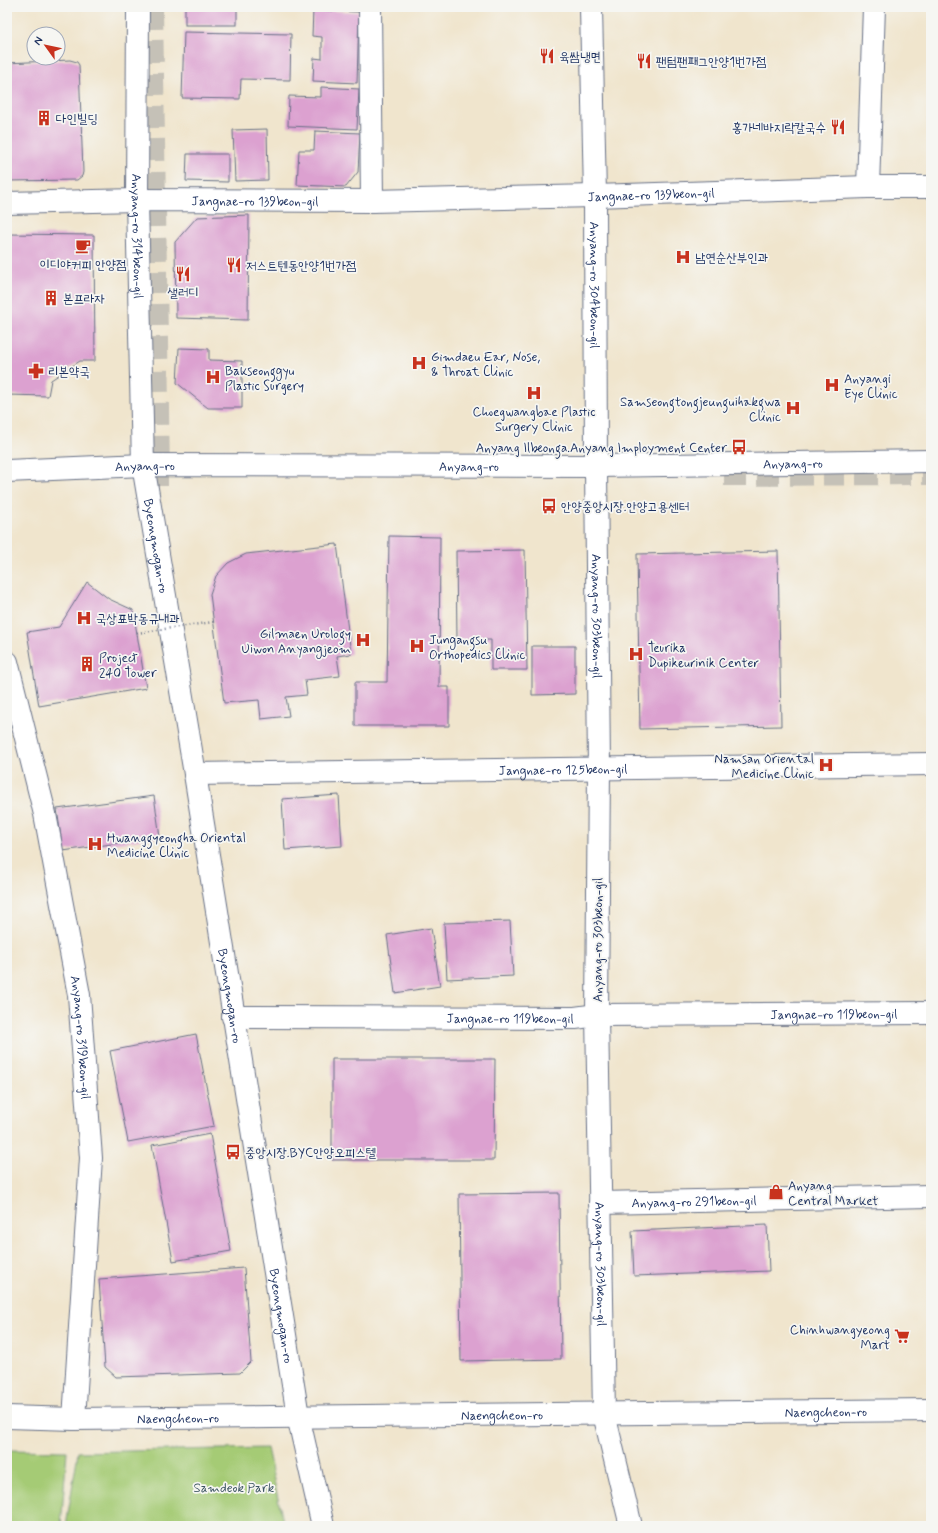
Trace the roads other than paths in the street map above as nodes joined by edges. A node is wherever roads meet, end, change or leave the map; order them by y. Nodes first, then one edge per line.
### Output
1 (138, 7) edge
2 (370, 7) edge
3 (591, 7) edge
4 (874, 7) edge
5 (868, 187) junction
6 (931, 187) edge
7 (595, 196) junction
8 (137, 200) junction
9 (372, 201) junction
10 (7, 203) edge
11 (931, 461) edge
12 (143, 466) junction
13 (596, 466) junction
14 (7, 471) edge
15 (7, 662) edge
16 (931, 764) edge
17 (599, 768) junction
18 (195, 774) junction
19 (931, 1013) edge
20 (597, 1015) junction
21 (233, 1017) junction
22 (931, 1196) edge
23 (600, 1203) junction
24 (931, 1410) edge
25 (604, 1414) junction
26 (298, 1416) junction
27 (10, 1417) edge
28 (74, 1419) junction
29 (322, 1526) edge
30 (631, 1526) edge

1 - 8 street, Anyang-ro 314beon-gil
2 - 9 street
3 - 7 street, Anyang-ro 304beon-gil
4 - 5 street
5 - 6 street, Jangnae-ro 139beon-gil
5 - 7 street, Jangnae-ro 139beon-gil
7 - 9 street, Jangnae-ro 139beon-gil
7 - 13 street, Anyang-ro 304beon-gil
8 - 9 street, Jangnae-ro 139beon-gil
8 - 10 street, Jangnae-ro 139beon-gil
8 - 12 street, Anyang-ro 314beon-gil
11 - 13 street, Anyang-ro
12 - 13 street, Anyang-ro
12 - 14 street, Anyang-ro
12 - 18 street, Byeongmogan-ro
13 - 17 street, Anyang-ro 303beon-gil
15 - 28 street, Anyang-ro 319beon-gil
16 - 17 street, Jangnae-ro 125beon-gil
17 - 18 street, Jangnae-ro 125beon-gil
17 - 20 street, Anyang-ro 303beon-gil
18 - 21 street, Byeongmogan-ro
19 - 20 street, Jangnae-ro 119beon-gil
20 - 21 street, Jangnae-ro 119beon-gil
20 - 23 street, Anyang-ro 303beon-gil
21 - 26 street, Byeongmogan-ro
22 - 23 street, Anyang-ro 291beon-gil
23 - 25 street, Anyang-ro 303beon-gil
24 - 25 street, Naengcheon-ro
25 - 26 street, Naengcheon-ro
25 - 30 street, Anyang-ro 303beon-gil
26 - 28 street, Naengcheon-ro
26 - 29 street, Byeongmogan-ro
27 - 28 street, Naengcheon-ro

